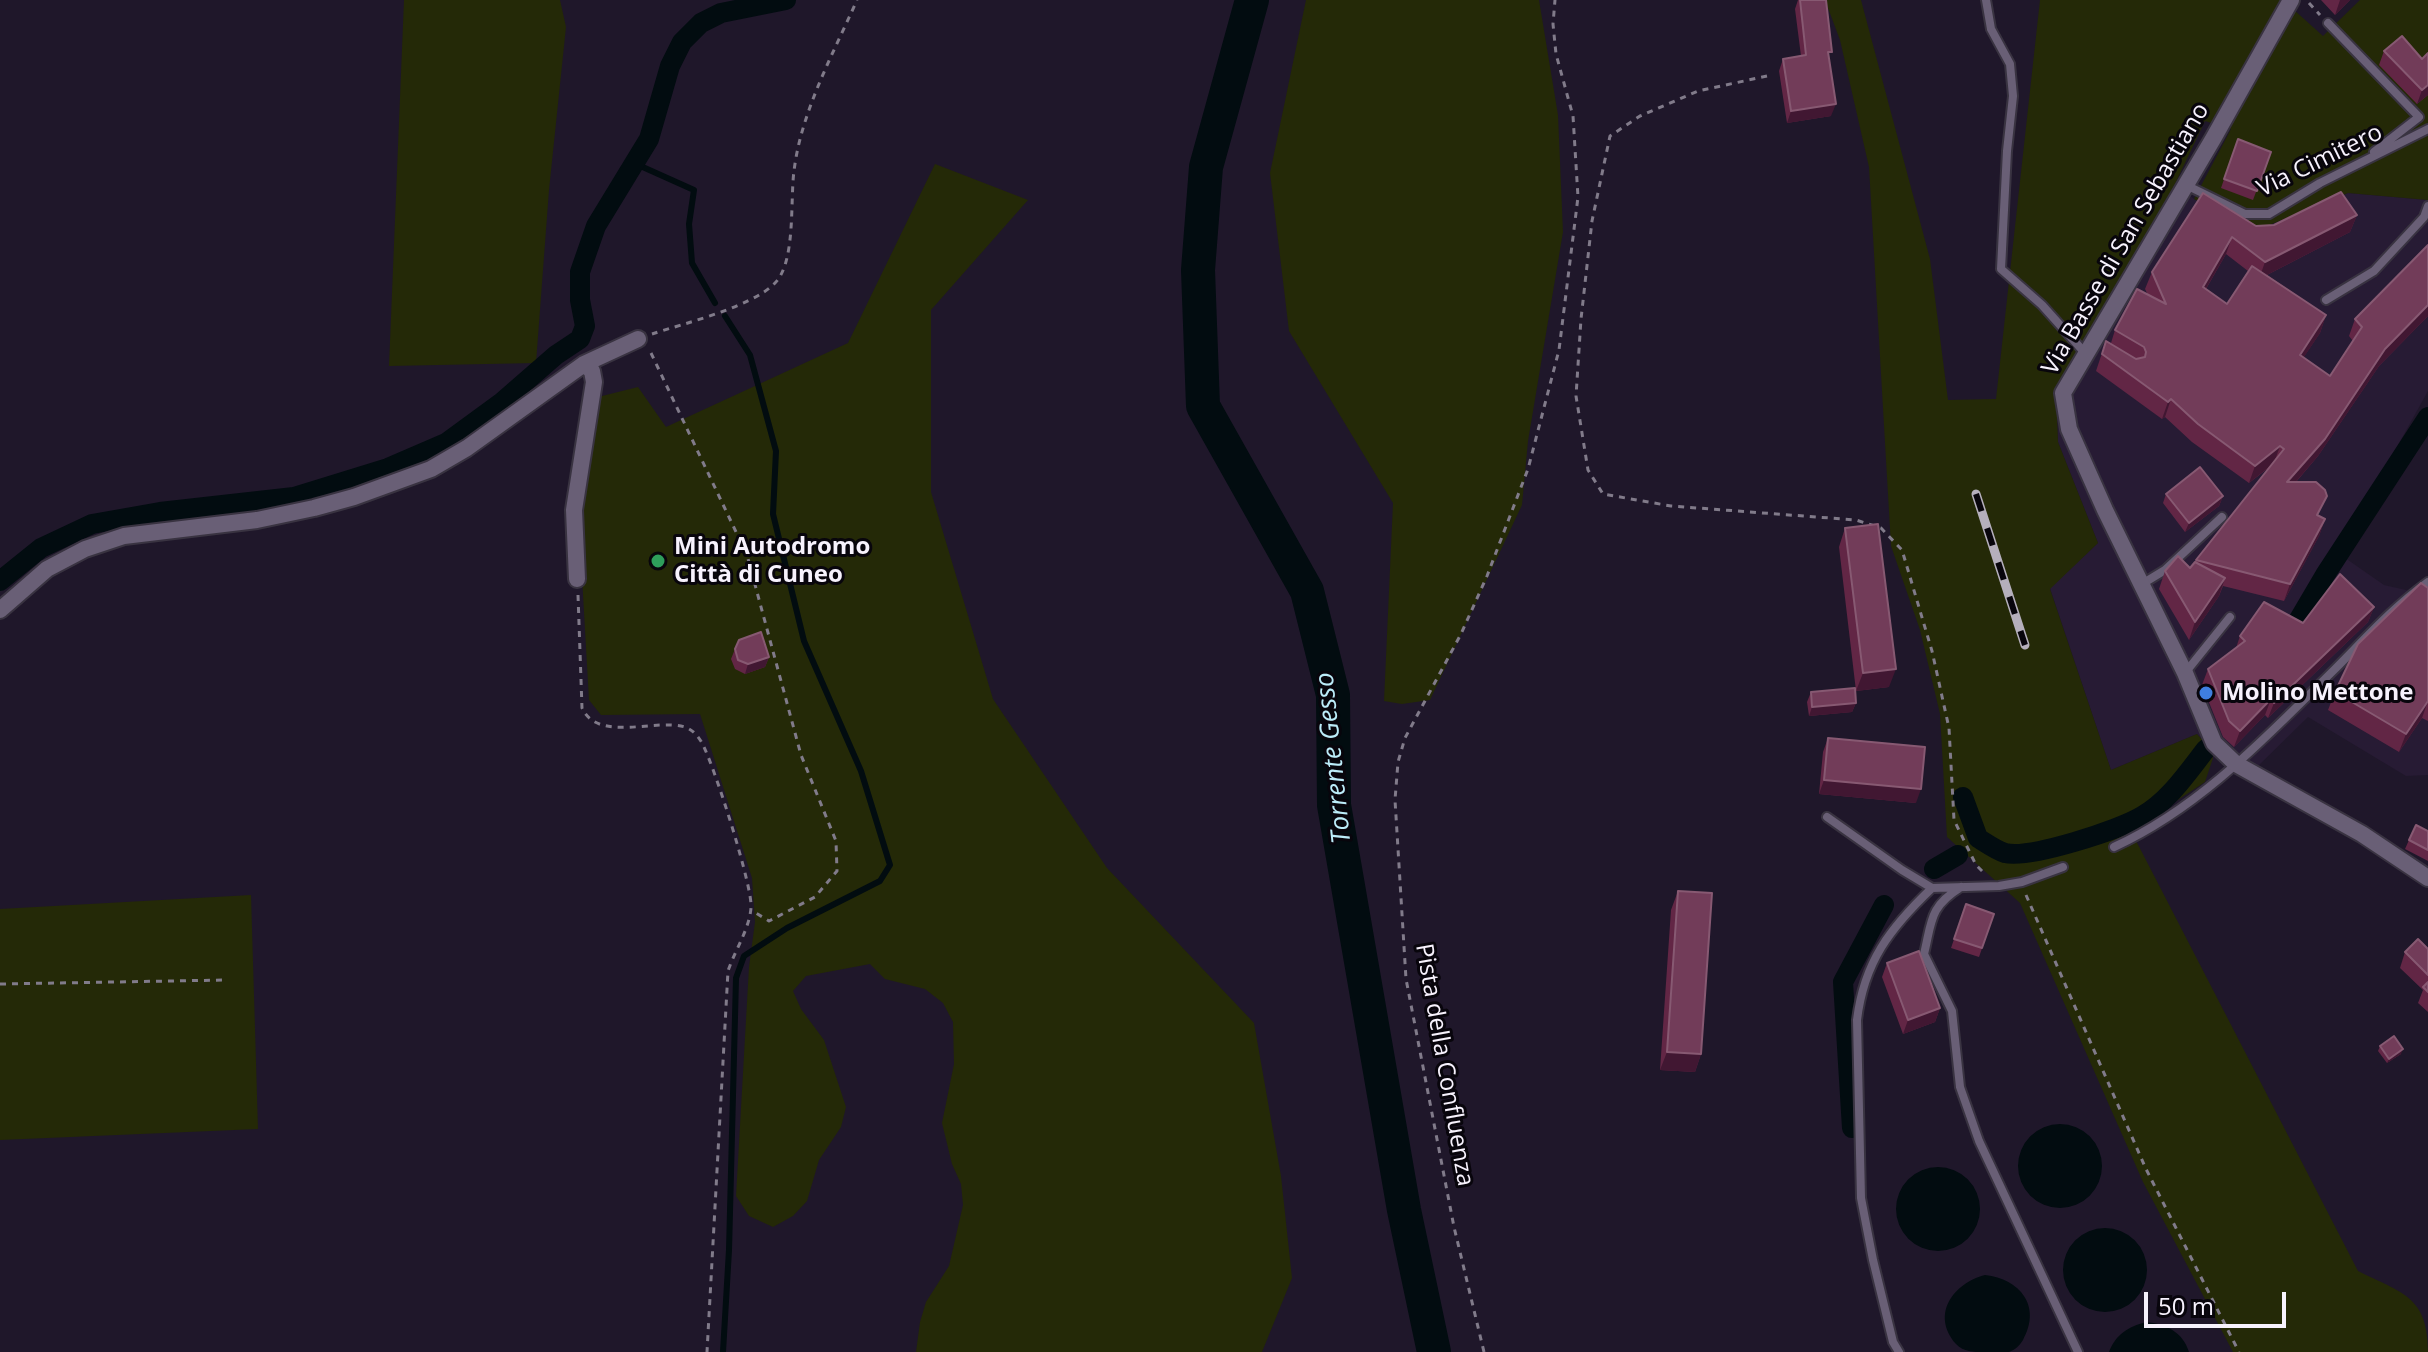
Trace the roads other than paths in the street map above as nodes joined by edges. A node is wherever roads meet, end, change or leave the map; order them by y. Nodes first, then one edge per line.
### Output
1 (1986, 0) edge
2 (2291, 0) edge
3 (2328, 23) road end
4 (2428, 129) edge
5 (2360, 163) junction
6 (2185, 185) junction
7 (2428, 206) edge
8 (2326, 300) dead end
9 (640, 338) road end
10 (2092, 349) junction
11 (584, 364) junction
12 (2222, 517) dead end
13 (577, 579) road end
14 (2428, 582) edge
15 (2142, 584) junction
16 (0, 610) edge
17 (2230, 617) dead end
18 (2185, 673) junction
19 (2236, 764) junction
20 (1827, 817) dead end
21 (2114, 847) dead end
22 (2063, 867) dead end
23 (2428, 878) edge
24 (1961, 887) junction
25 (1932, 888) junction
26 (1899, 1352) edge
27 (2078, 1352) edge

1 - 10 lane
2 - 6 street, Via Basse di San Sebastiano
3 - 5 lane
4 - 5 lane, Via Cimitero
5 - 6 lane, Via Cimitero
6 - 10 street, Via Basse di San Sebastiano
7 - 8 lane
9 - 11 street
10 - 15 street, Via Basse di San Sebastiano
11 - 13 street
11 - 16 street
12 - 15 lane
14 - 19 lane
15 - 18 street, Via Basse di San Sebastiano
17 - 18 lane
18 - 19 street, Via Basse di San Sebastiano
19 - 21 lane
19 - 23 street, Via Basse di San Sebastiano
20 - 25 lane
22 - 24 lane
24 - 25 lane
24 - 27 lane
25 - 26 lane

